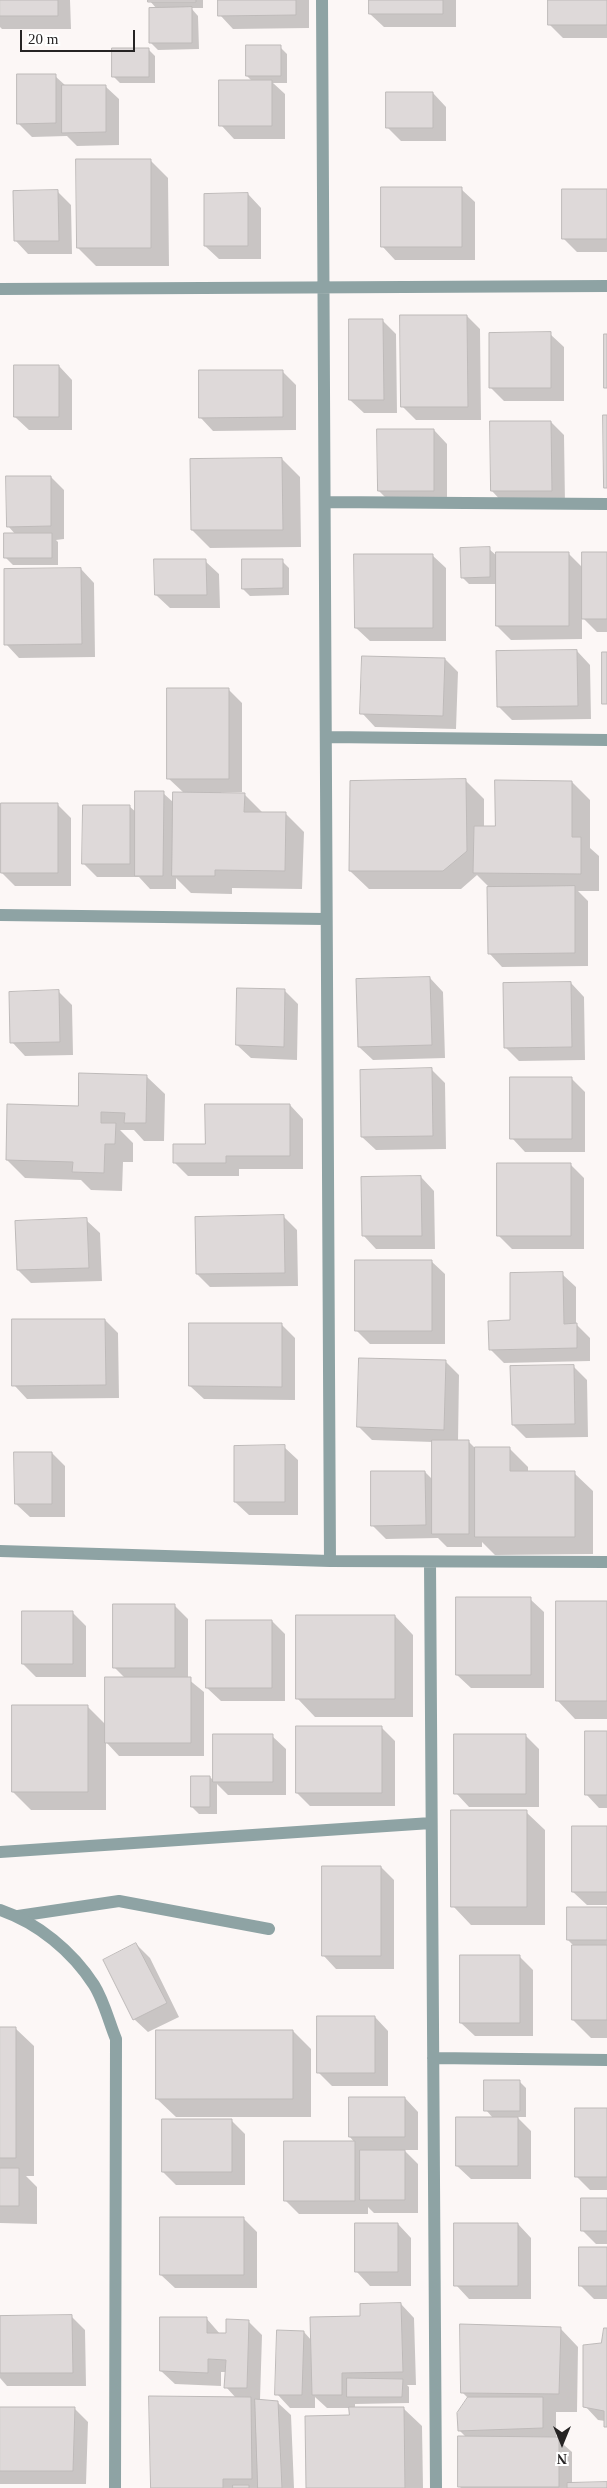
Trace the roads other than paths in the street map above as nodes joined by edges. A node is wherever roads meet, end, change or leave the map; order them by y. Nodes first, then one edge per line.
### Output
1 (322, 0) edge
2 (607, 286) edge
3 (323, 287) junction
4 (0, 288) edge
5 (325, 502) junction
6 (607, 504) edge
7 (326, 737) junction
8 (607, 740) edge
9 (0, 914) edge
10 (325, 919) junction
11 (0, 1551) edge
12 (330, 1561) junction
13 (430, 1562) junction
14 (607, 1562) edge
15 (431, 1823) junction
16 (0, 1852) edge
17 (0, 1910) edge
18 (18, 1916) junction
19 (269, 1929) dead end
20 (433, 2058) junction
21 (607, 2060) edge
22 (115, 2488) edge
23 (436, 2488) edge

1 - 3 street
2 - 3 street
3 - 4 street
3 - 5 street
5 - 6 street
5 - 7 street
7 - 8 street
7 - 10 street
9 - 10 street
10 - 12 street
11 - 12 street
12 - 13 street
13 - 14 street
13 - 15 street
15 - 16 street
15 - 20 street
17 - 18 street
18 - 19 street
18 - 22 street
20 - 21 street
20 - 23 street

